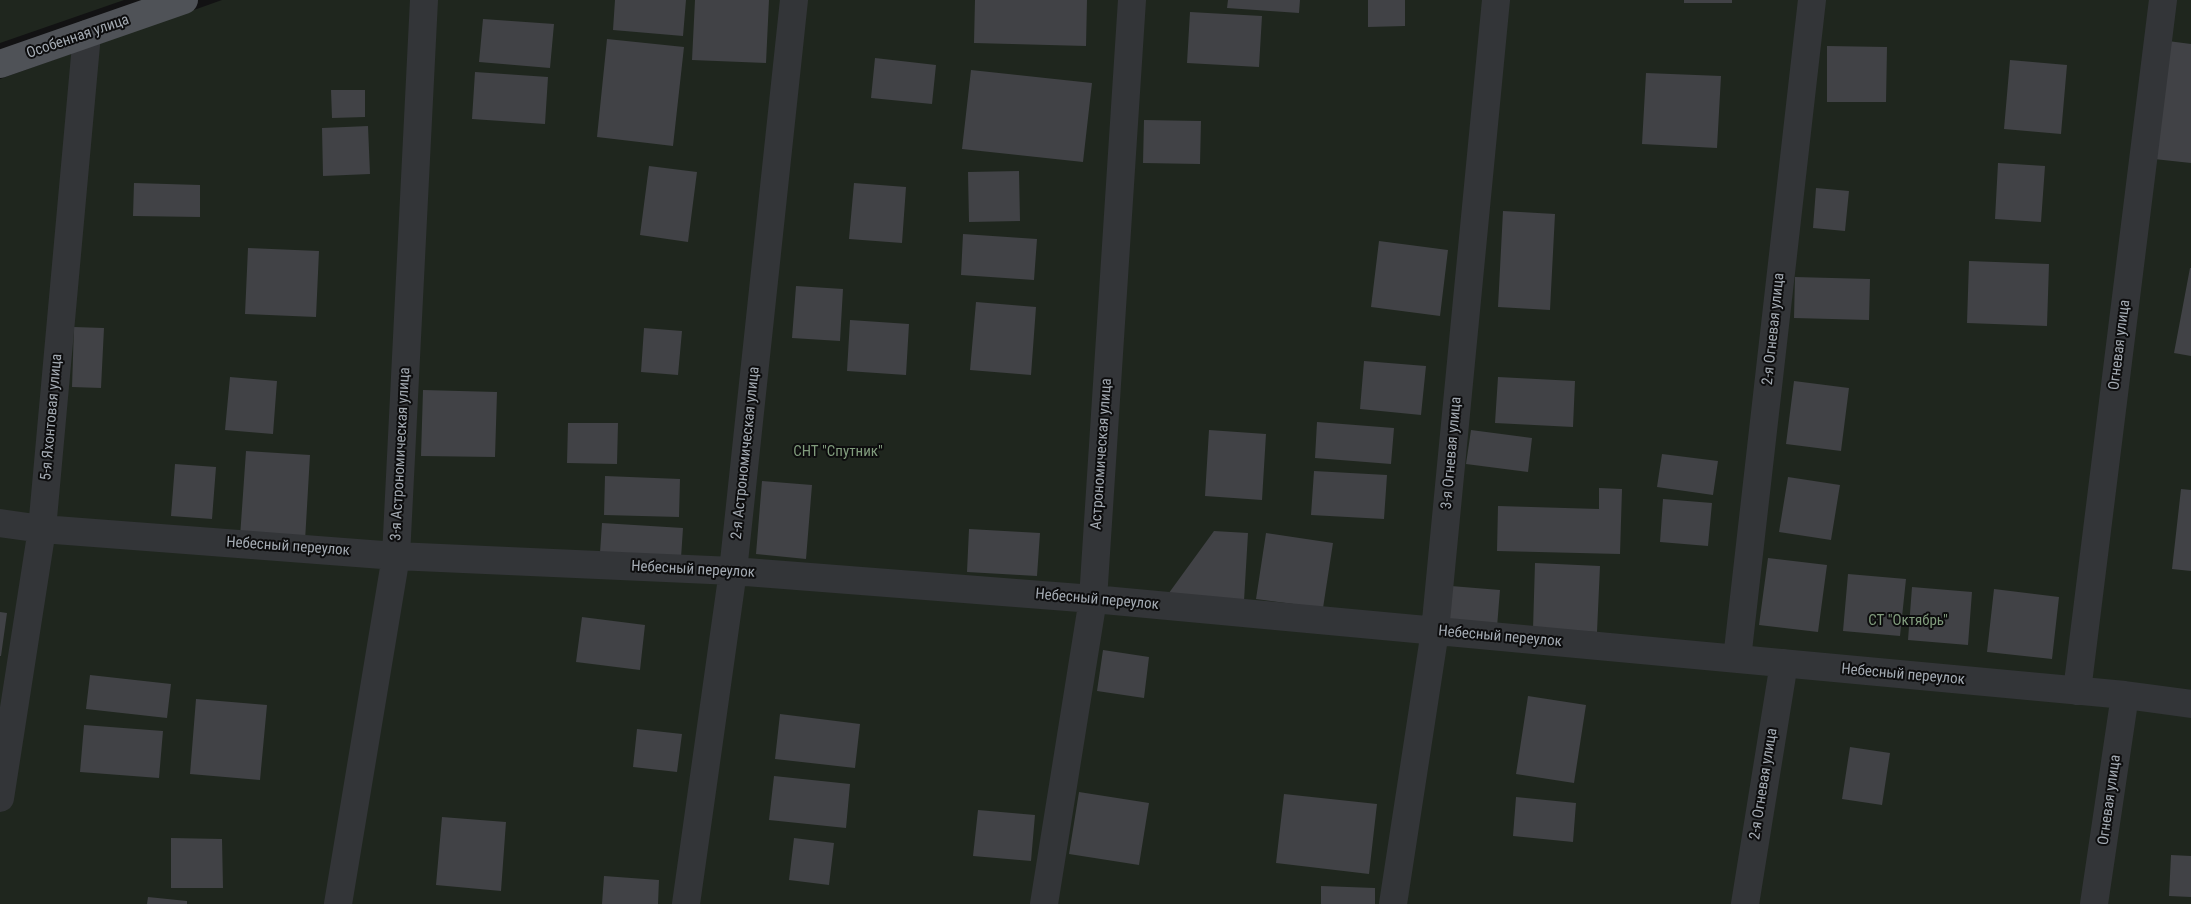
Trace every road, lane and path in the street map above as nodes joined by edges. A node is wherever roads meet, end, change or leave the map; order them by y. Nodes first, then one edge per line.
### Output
1 (184, 0) edge
2 (424, 0) edge
3 (794, 0) edge
4 (1132, 0) edge
5 (1496, 0) edge
6 (1812, 0) edge
7 (2163, 0) edge
8 (87, 34) junction
9 (0, 64) edge
10 (0, 523) edge
11 (42, 528) junction
12 (396, 556) junction
13 (733, 571) junction
14 (1093, 599) junction
15 (1435, 631) junction
16 (1737, 659) junction
17 (1784, 663) junction
18 (2077, 691) junction
19 (2125, 695) junction
20 (2191, 704) edge
21 (0, 798) edge
22 (338, 904) edge
23 (686, 904) edge
24 (1044, 904) edge
25 (1393, 904) edge
26 (1745, 904) edge
27 (2094, 904) edge

1 - 8 main road, Особенная улица
2 - 12 lane, 3-я Астрономическая улица
3 - 13 lane, 2-я Астрономическая улица
4 - 14 lane, Астрономическая улица
5 - 15 lane, 3-я Огневая улица
6 - 16 lane, 2-я Огневая улица
7 - 18 lane, Огневая улица
8 - 9 main road, Особенная улица
8 - 11 lane, 5-я Яхонтовая улица
10 - 11 lane, Небесный переулок
11 - 12 lane, Небесный переулок
11 - 21 lane, 5-я Яхонтовая улица
12 - 13 lane, Небесный переулок
12 - 22 lane, 3-я Астрономическая улица
13 - 14 lane, Небесный переулок
13 - 23 lane, 2-я Астрономическая улица
14 - 15 lane, Небесный переулок
14 - 24 lane, Астрономическая улица
15 - 16 lane, Небесный переулок
15 - 25 lane, 3-я Огневая улица
16 - 17 lane, Небесный переулок
17 - 18 lane, Небесный переулок
17 - 26 lane, 2-я Огневая улица
18 - 19 lane, Небесный переулок
19 - 20 lane, Небесный переулок
19 - 27 lane, Огневая улица

